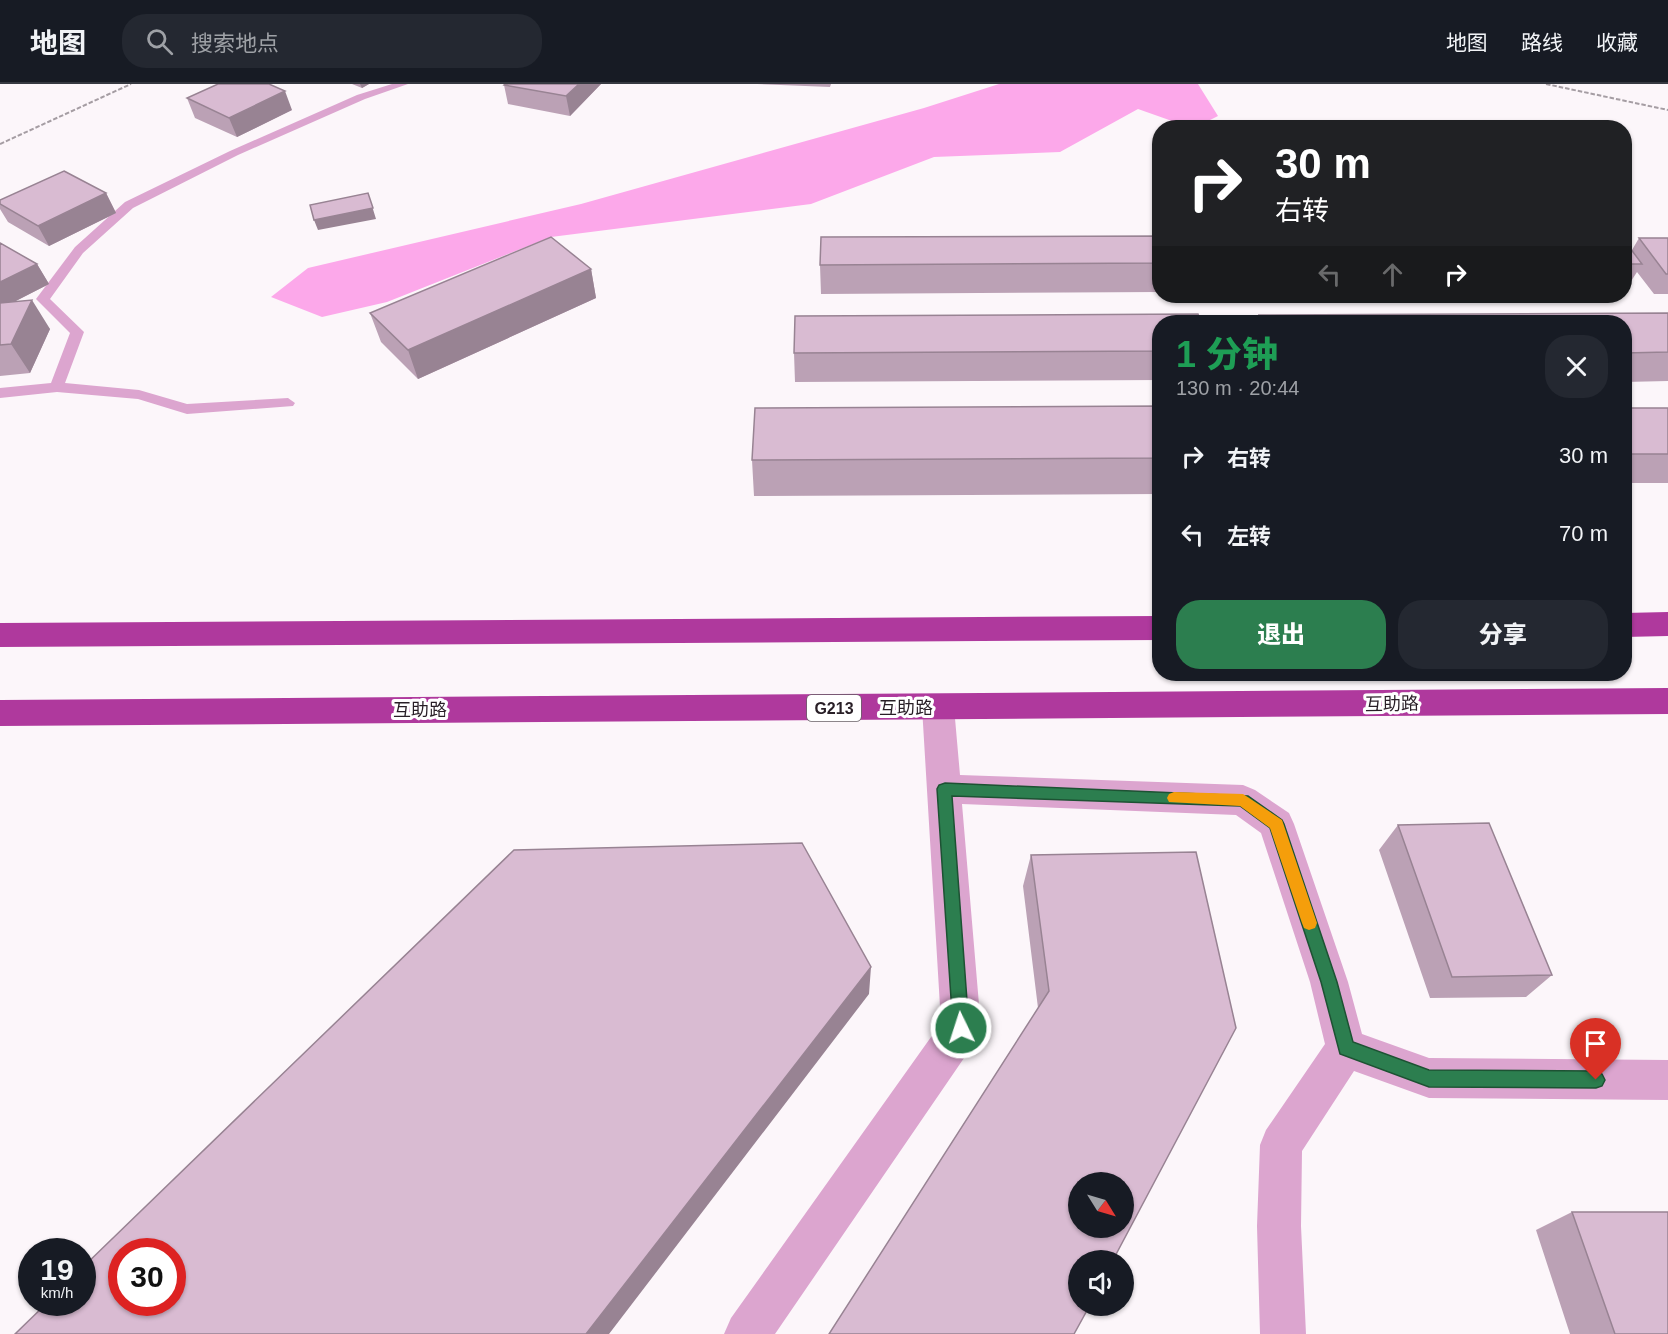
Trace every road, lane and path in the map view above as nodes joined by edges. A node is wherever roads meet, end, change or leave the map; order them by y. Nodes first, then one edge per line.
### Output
1 (131, 84) edge
2 (403, 84) edge
3 (1546, 84) edge
4 (1668, 110) edge
5 (0, 144) edge
6 (57, 387) junction
7 (0, 393) edge
8 (288, 403) dead end
9 (1668, 624) edge
10 (1632, 625) edge
11 (1152, 628) edge
12 (0, 634) edge
13 (1668, 701) edge
14 (938, 707) junction
15 (0, 713) edge
16 (945, 789) junction
17 (1346, 1048) junction
18 (1668, 1080) edge
19 (747, 1334) edge
20 (1283, 1334) edge

1 - 5 path
2 - 6 lane
3 - 4 path
6 - 7 lane
6 - 8 lane
9 - 10 highway
11 - 12 highway
13 - 14 highway, 互助路 / G213
14 - 15 highway, 互助路 / G213
14 - 16 street
16 - 17 street
16 - 19 street
17 - 18 street
17 - 20 street

